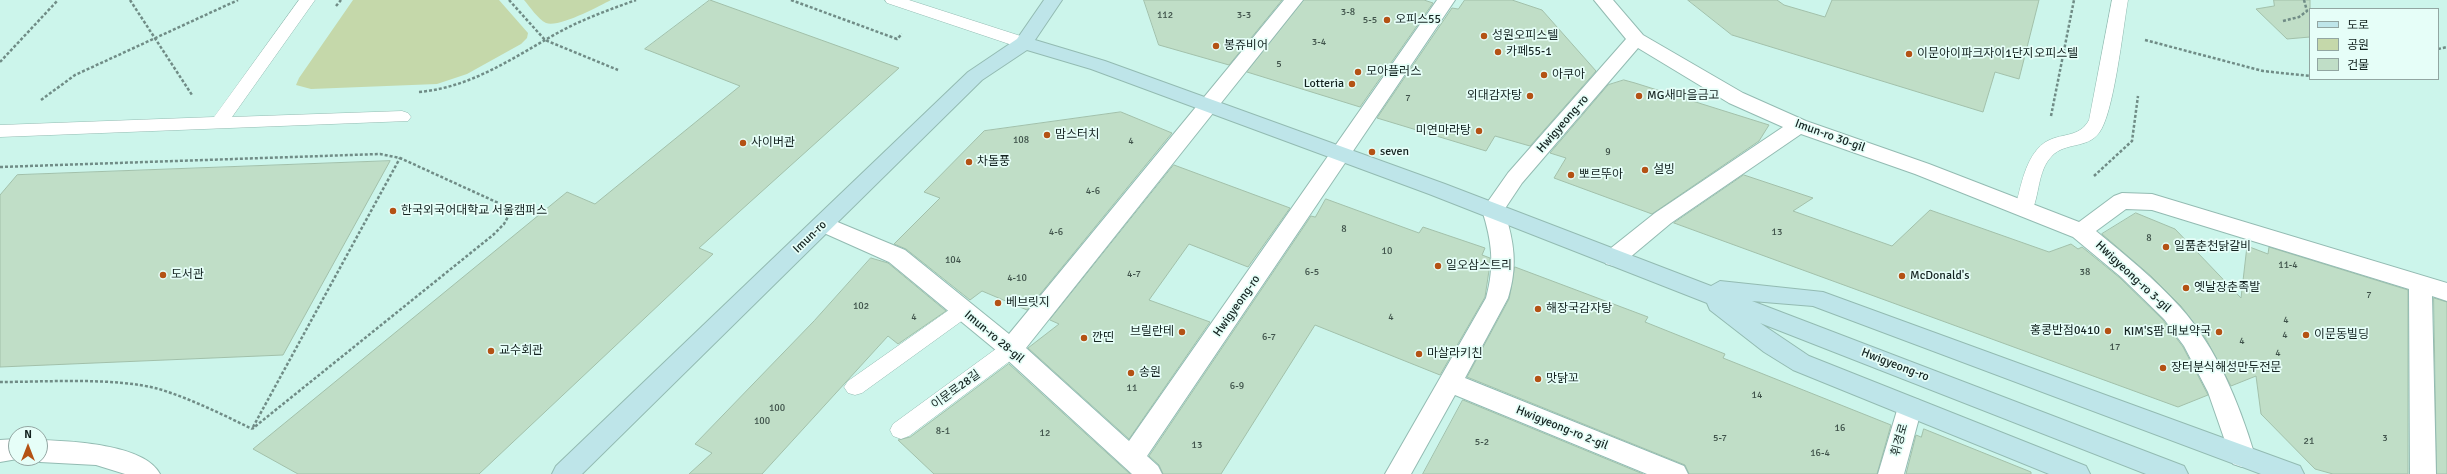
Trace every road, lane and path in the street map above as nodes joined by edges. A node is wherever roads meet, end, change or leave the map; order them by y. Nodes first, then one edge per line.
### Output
1 (58, 0) edge
2 (130, 0) edge
3 (238, 0) edge
4 (307, 0) edge
5 (341, 0) edge
6 (509, 0) edge
7 (636, 0) edge
8 (791, 0) edge
9 (893, 0) edge
10 (1053, 0) edge
11 (1294, 0) edge
12 (1446, 0) edge
13 (1603, 0) edge
14 (2074, 0) edge
15 (2120, 0) edge
16 (2304, 0) edge
17 (332, 12) dead end
18 (2283, 21) dead end
19 (902, 34) dead end
20 (155, 38) junction
21 (1636, 39) junction
22 (545, 40) junction
23 (2145, 40) dead end
24 (1024, 43) junction
25 (0, 62) edge
26 (618, 70) dead end
27 (2309, 76) edge
28 (417, 92) dead end
29 (39, 102) dead end
30 (197, 102) dead end
31 (1210, 105) junction
32 (402, 117) dead end
33 (2048, 122) dead end
34 (220, 124) junction
35 (1799, 126) junction
36 (0, 132) edge
37 (1342, 154) junction
38 (400, 158) junction
39 (0, 167) edge
40 (2024, 208) junction
41 (1493, 210) junction
42 (823, 224) junction
43 (2081, 231) junction
44 (1614, 258) junction
45 (2420, 284) junction
46 (1698, 289) junction
47 (2447, 292) edge
48 (963, 310) junction
49 (1011, 349) junction
50 (0, 382) edge
51 (1450, 382) junction
52 (855, 387) dead end
53 (1910, 407) junction
54 (252, 429) junction
55 (901, 430) dead end
56 (48, 451) edge
57 (2242, 456) junction
58 (1132, 457) junction
59 (147, 474) edge
60 (565, 474) edge
61 (1149, 474) edge
62 (1398, 474) edge
63 (1675, 474) edge
64 (1891, 474) edge
65 (2077, 474) edge
66 (2175, 474) edge
67 (2290, 474) edge
68 (2423, 474) edge

1 - 25 path
2 - 20 path
3 - 20 path
4 - 34 lane
5 - 17 path
6 - 22 path
7 - 22 path
8 - 19 path
9 - 24 lane
10 - 24 main road, Imun-ro
11 - 31 street
12 - 37 street, Hwigyeong-ro
13 - 21 street, Imun-ro 30-gil
14 - 33 path
15 - 40 lane
16 - 18 path
20 - 29 path
20 - 30 path
21 - 35 street, Imun-ro 30-gil
21 - 41 street, Hwigyeong-ro
22 - 26 path
22 - 28 path
23 - 27 path
24 - 31 main road, Hwigyeong-ro
24 - 42 main road, Imun-ro
31 - 37 main road, Hwigyeong-ro
31 - 49 street
32 - 34 lane
34 - 36 lane
35 - 40 street, Imun-ro 30-gil
35 - 44 street
37 - 41 main road, Hwigyeong-ro
37 - 58 street, Hwigyeong-ro
38 - 39 path
38 - 54 path
38 - 54 path
40 - 43 street, Imun-ro 30-gil
41 - 44 main road, Hwigyeong-ro
41 - 51 street
42 - 48 street, Imun-ro 28-gil
42 - 60 main road, Imun-ro
43 - 45 street
43 - 57 street, Hwigyeong-ro 3-gil
44 - 46 main road, Hwigyeong-ro
45 - 47 street
45 - 68 street
46 - 53 main road
46 - 57 main road
46 - 66 main road, Hwigyeong-ro
48 - 49 street, Imun-ro 28-gil
48 - 52 lane
49 - 55 lane, 이문로28길
49 - 58 street, Imun-ro 28-gil
50 - 54 path
51 - 62 street
51 - 63 street, Hwigyeong-ro 2-gil
53 - 64 street, 휘경로
53 - 65 main road
56 - 59 street
57 - 67 main road
58 - 61 street, Imun-ro 28-gil

